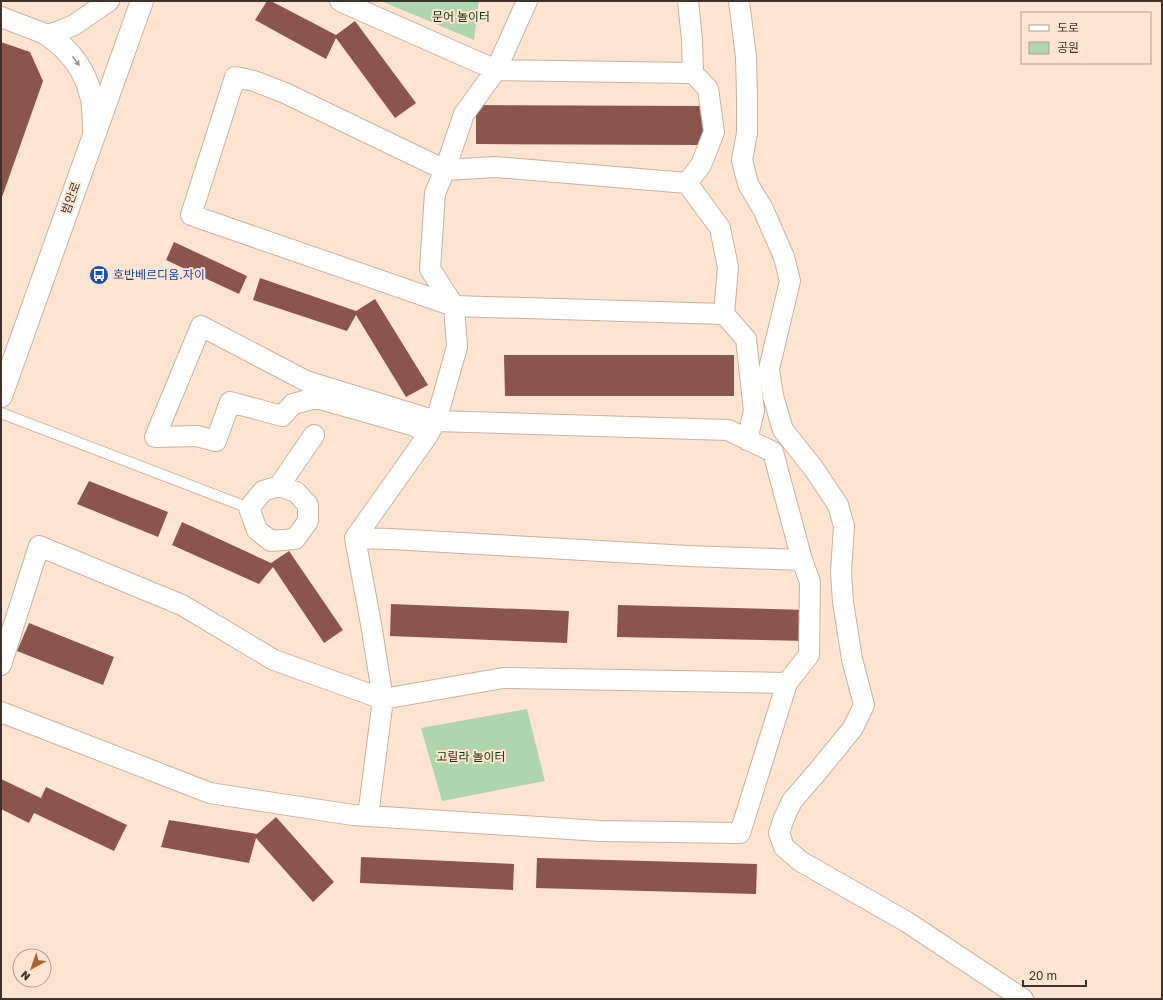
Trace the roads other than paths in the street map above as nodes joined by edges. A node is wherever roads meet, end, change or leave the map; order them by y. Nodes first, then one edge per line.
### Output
1 (109, 1) edge
2 (142, 1) edge
3 (340, 1) edge
4 (527, 1) edge
5 (688, 1) edge
6 (739, 1) edge
7 (1, 17) edge
8 (48, 34) junction
9 (496, 70) junction
10 (693, 73) junction
11 (94, 133) junction
12 (446, 170) junction
13 (687, 183) junction
14 (454, 306) junction
15 (724, 314) junction
16 (1, 396) edge
17 (1, 413) edge
18 (432, 428) junction
19 (314, 435) dead end
20 (747, 440) junction
21 (279, 486) junction
22 (249, 508) junction
23 (355, 538) junction
24 (802, 560) junction
25 (1, 665) edge
26 (787, 682) junction
27 (383, 699) junction
28 (1, 712) edge
29 (368, 816) junction
30 (1023, 999) edge

1 - 8 street
2 - 11 street, 범안로
3 - 9 street
4 - 9 street
5 - 10 street
6 - 30 street
7 - 8 street
8 -> 11 street
9 - 10 street
9 - 12 street
10 - 13 street
11 - 16 street, 범안로
12 - 13 street
12 - 14 street
12 - 14 street
13 - 15 street
14 - 15 street
14 - 18 street
15 - 20 street
17 - 22 lane
18 - 18 street
18 - 20 street
18 - 23 street
19 - 21 street
20 - 24 street
21 - 22 street
21 - 22 street
23 - 24 street
23 - 27 street
24 - 26 street
25 - 27 street
26 - 27 street
26 - 29 street
27 - 29 street
28 - 29 street

